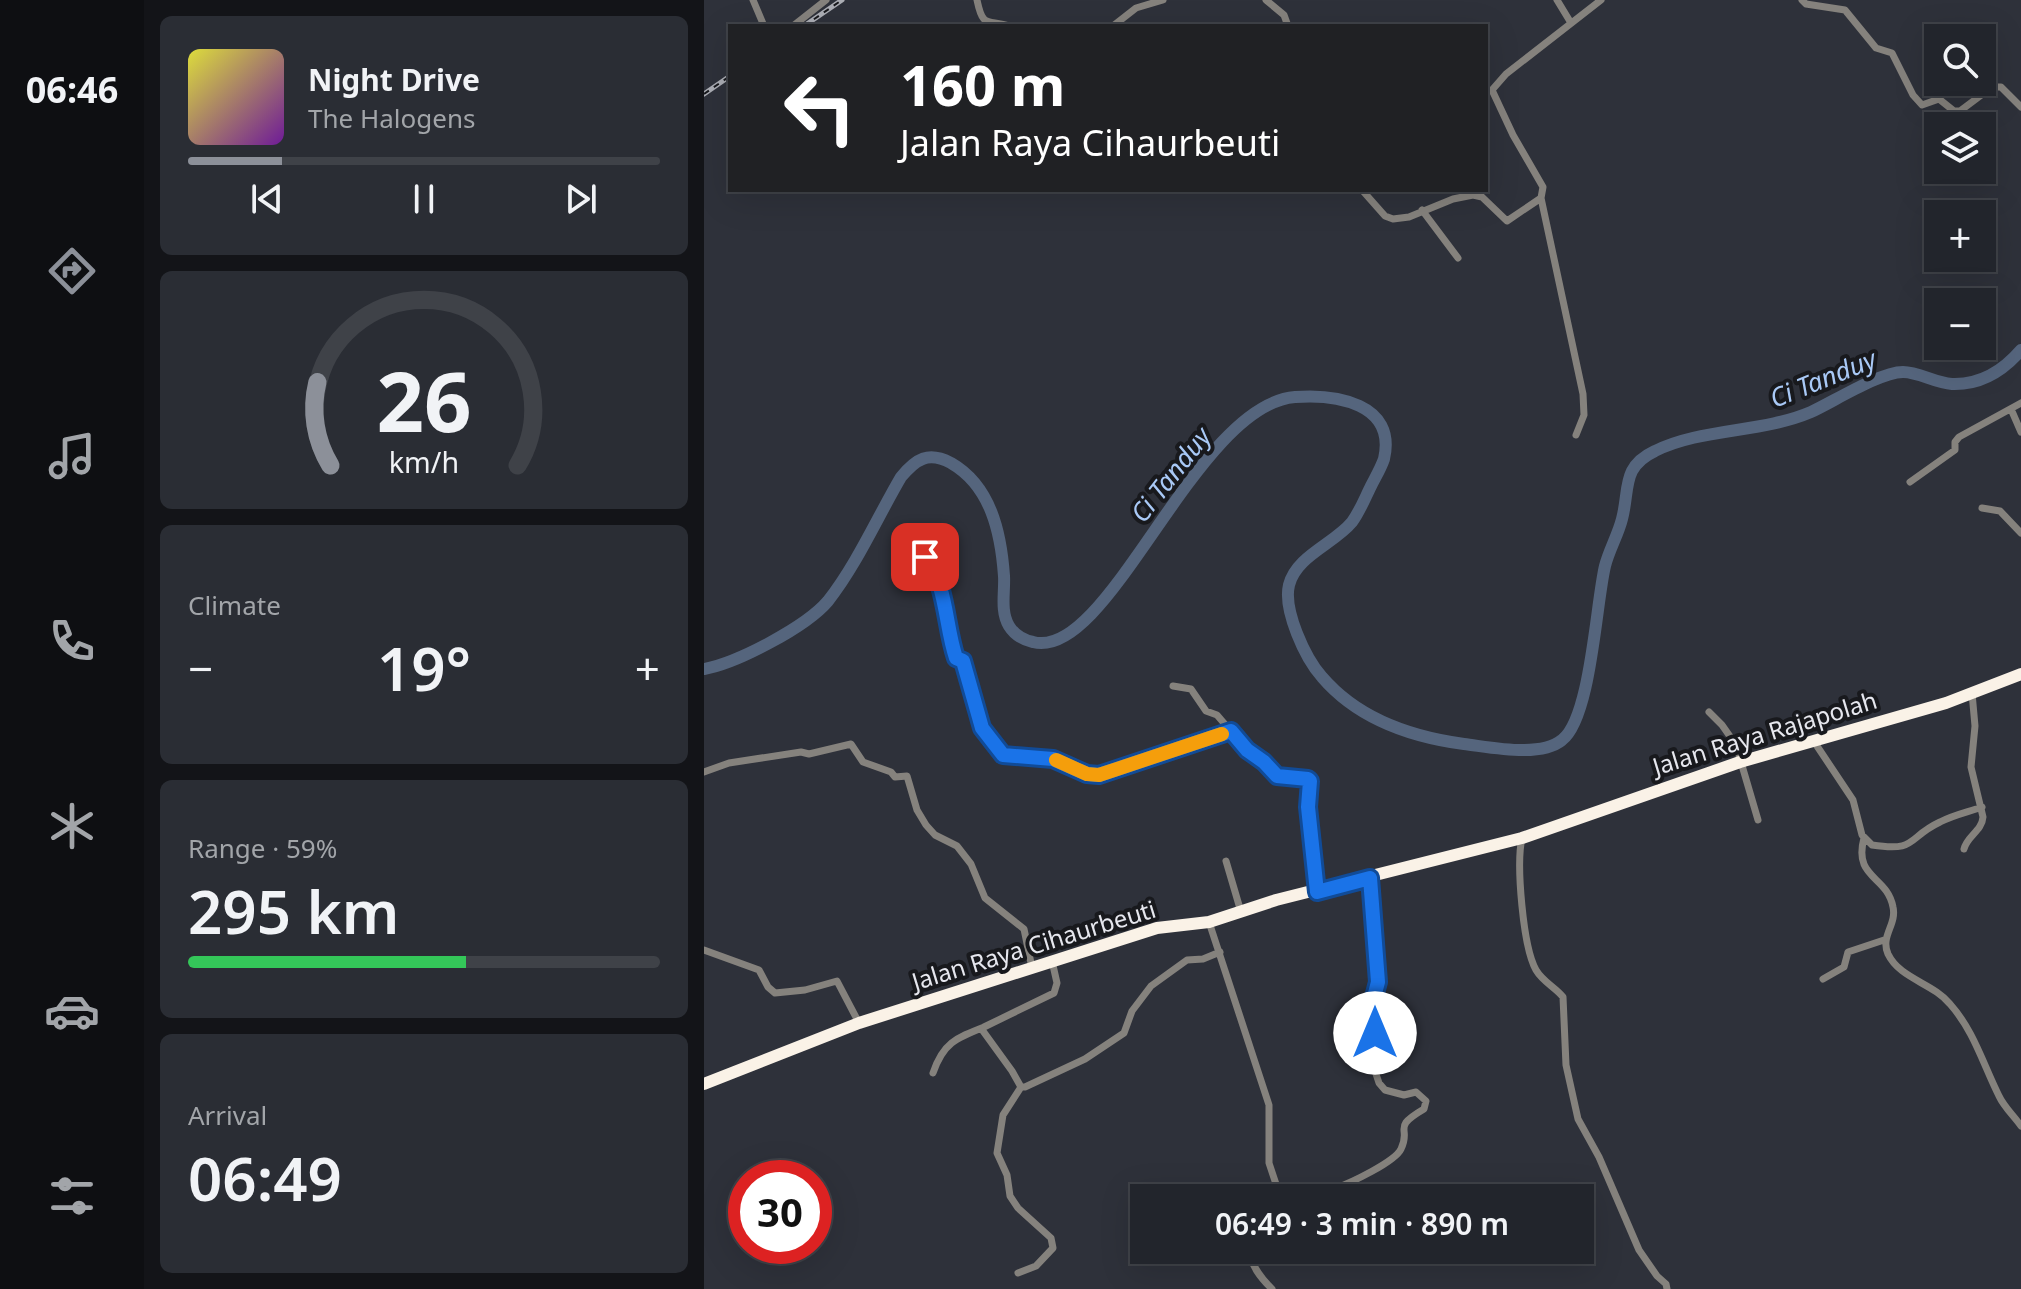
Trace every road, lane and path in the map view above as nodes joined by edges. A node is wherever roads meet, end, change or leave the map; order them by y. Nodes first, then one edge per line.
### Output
1 (753, 0) edge
2 (826, 0) edge
3 (977, 0) edge
4 (1163, 0) edge
5 (1266, 0) edge
6 (1557, 0) edge
7 (1601, 0) edge
8 (1802, 0) edge
9 (1571, 23) junction
10 (763, 24) edge
11 (796, 24) edge
12 (988, 24) edge
13 (1116, 24) edge
14 (1287, 24) edge
15 (1489, 90) edge
16 (2021, 107) edge
17 (1364, 192) edge
18 (1541, 198) junction
19 (1422, 210) junction
20 (1458, 258) dead end
21 (2021, 403) edge
22 (2011, 409) junction
23 (2021, 432) edge
24 (1576, 435) dead end
25 (1910, 482) dead end
26 (1982, 508) dead end
27 (2021, 533) edge
28 (925, 557) dead end
29 (2021, 674) edge
30 (1173, 686) dead end
31 (1972, 693) junction
32 (1709, 712) dead end
33 (1231, 731) junction
34 (1813, 740) junction
35 (1740, 762) junction
36 (704, 772) edge
37 (1982, 807) junction
38 (1758, 820) dead end
39 (1522, 838) junction
40 (1864, 838) junction
41 (1964, 849) dead end
42 (1226, 861) dead end
43 (1370, 878) junction
44 (1317, 892) junction
45 (1241, 912) junction
46 (1209, 922) junction
47 (1884, 940) junction
48 (704, 950) edge
49 (1220, 952) junction
50 (1052, 961) junction
51 (1032, 968) junction
52 (1823, 979) dead end
53 (859, 1023) junction
54 (984, 1027) junction
55 (933, 1073) dead end
56 (704, 1084) edge
57 (1021, 1087) junction
58 (2021, 1126) edge
59 (1275, 1184) edge
60 (1344, 1184) edge
61 (1254, 1264) edge
62 (1018, 1273) dead end
63 (1272, 1289) edge
64 (1667, 1289) edge

1 - 10 street
2 - 11 street
3 - 12 street
4 - 13 street
5 - 14 street
6 - 9 street
7 - 9 street
8 - 16 street
9 - 15 street
15 - 18 street
17 - 19 street
18 - 19 street
18 - 24 street
19 - 20 street
21 - 22 street
22 - 23 street
22 - 25 street
26 - 27 street
28 - 33 street
29 - 31 highway, Jalan Raya Rajapolah
30 - 33 street
31 - 34 highway, Jalan Raya Rajapolah
31 - 37 street
32 - 35 street
33 - 44 street
34 - 35 highway, Jalan Raya Rajapolah
34 - 40 street
35 - 38 street
35 - 39 highway, Jalan Raya Rajapolah
36 - 51 street
37 - 40 street
37 - 41 street
39 - 43 highway, Jalan Raya Cihaurbeuti
39 - 64 street
40 - 47 street
42 - 45 street
43 - 44 highway, Jalan Raya Cihaurbeuti
43 - 60 street
44 - 45 highway, Jalan Raya Cihaurbeuti
45 - 46 highway, Jalan Raya Cihaurbeuti
46 - 49 street
46 - 50 highway, Jalan Raya Cihaurbeuti
47 - 52 street
47 - 58 street
48 - 53 street
49 - 57 street
49 - 59 street
50 - 51 highway, Jalan Raya Cihaurbeuti
50 - 54 street
51 - 53 highway, Jalan Raya Cihaurbeuti
53 - 56 highway, Jalan Raya Cihaurbeuti
54 - 55 street
54 - 57 street
57 - 62 street
61 - 63 street

